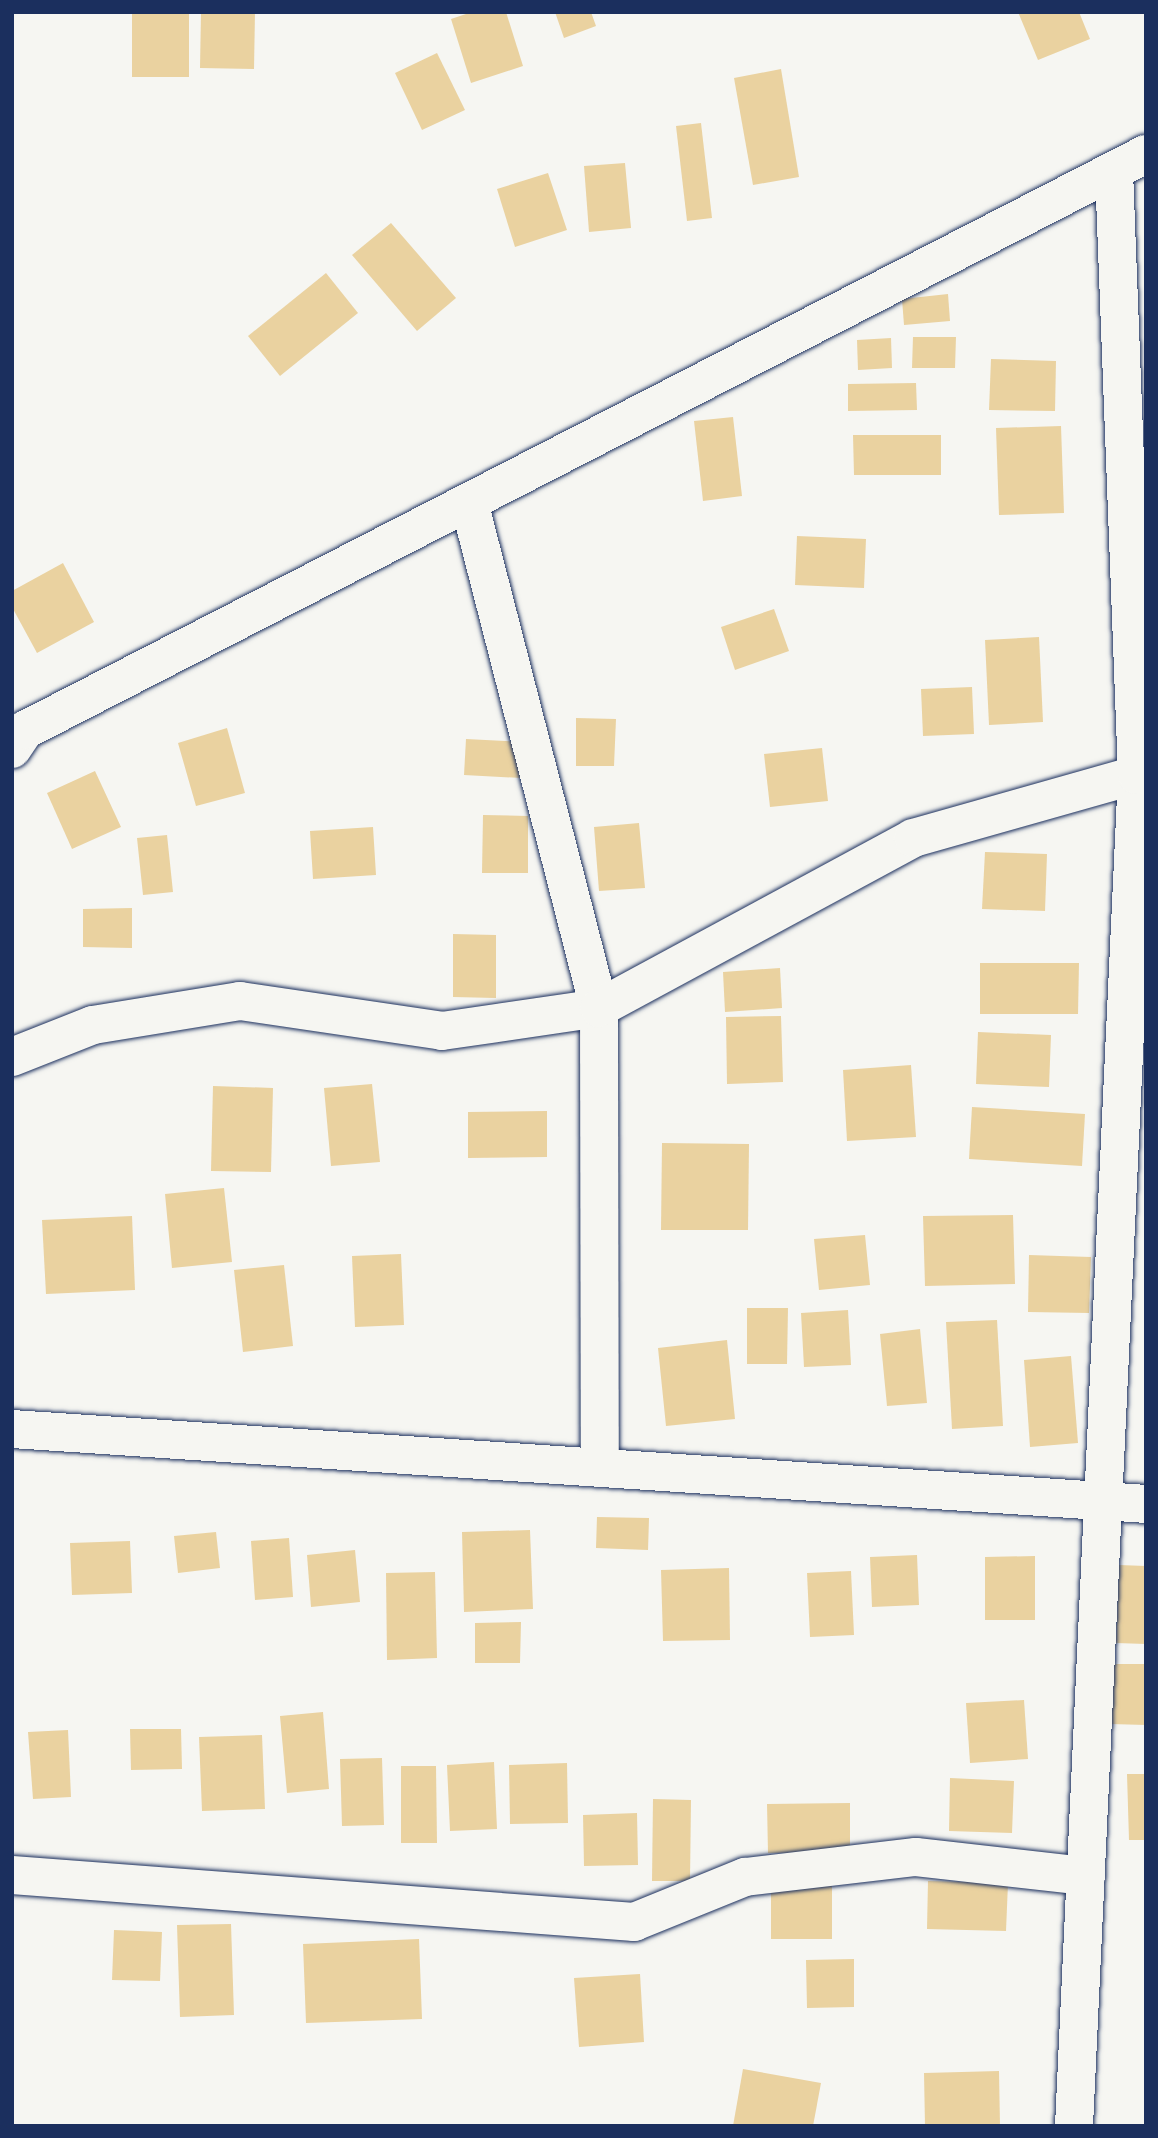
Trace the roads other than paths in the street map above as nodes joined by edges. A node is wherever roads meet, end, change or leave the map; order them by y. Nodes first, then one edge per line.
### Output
1 (1130, 163) edge
2 (469, 502) junction
3 (12, 750) edge
4 (1141, 773) edge
5 (599, 1008) junction
6 (12, 1058) edge
7 (12, 1429) edge
8 (600, 1468) junction
9 (1105, 1502) junction
10 (1146, 1504) edge
11 (12, 1875) edge
12 (1086, 1876) junction
13 (1074, 2126) edge

1 - 2 street
1 - 4 street
2 - 3 street
2 - 5 street
4 - 5 street
4 - 9 street
5 - 6 street
5 - 8 street
7 - 8 street
8 - 9 street
9 - 10 street
9 - 12 street
11 - 12 street
12 - 13 street

